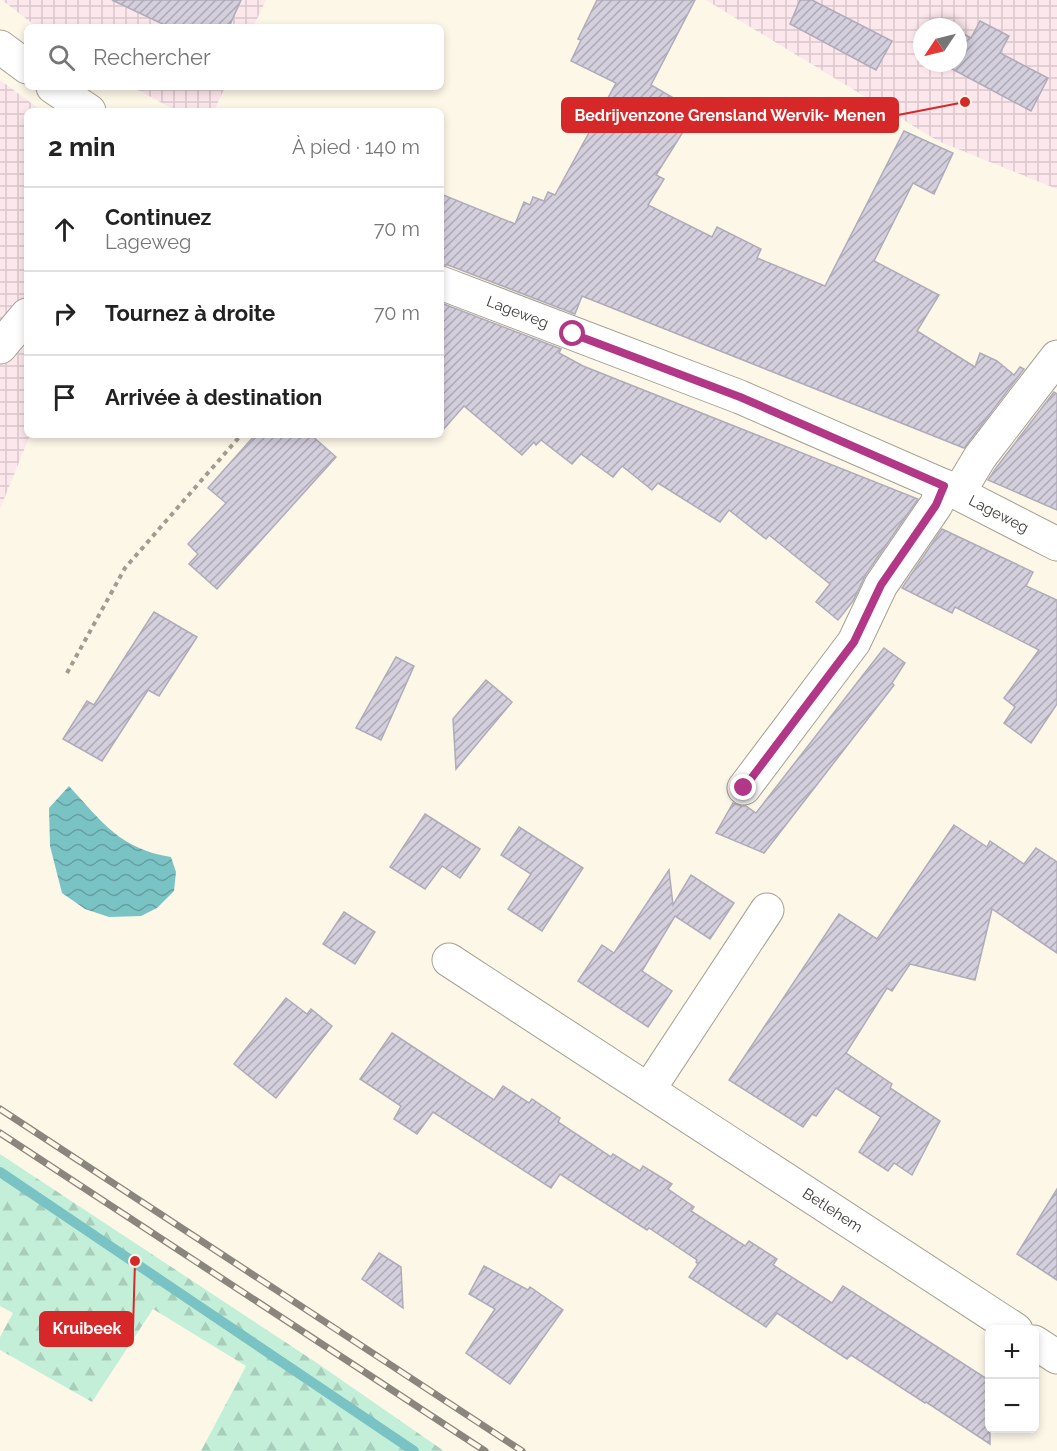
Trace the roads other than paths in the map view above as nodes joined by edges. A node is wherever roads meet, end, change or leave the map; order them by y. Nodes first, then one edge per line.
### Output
1 (0, 46) edge
2 (24, 65) edge
3 (58, 90) edge
4 (84, 108) edge
5 (444, 284) edge
6 (24, 319) edge
7 (0, 347) edge
8 (1057, 357) edge
9 (951, 489) junction
10 (1057, 544) edge
11 (744, 788) dead end
12 (767, 910) dead end
13 (449, 960) dead end
14 (649, 1089) junction
15 (1010, 1325) edge
16 (1039, 1345) edge
17 (1057, 1356) edge

1 - 2 street
3 - 4 street
5 - 9 street, Lageweg
6 - 7 street
8 - 9 street
9 - 10 street, Lageweg
9 - 11 street
12 - 14 street
13 - 14 street, Betlehem
14 - 15 street, Betlehem
16 - 17 street

